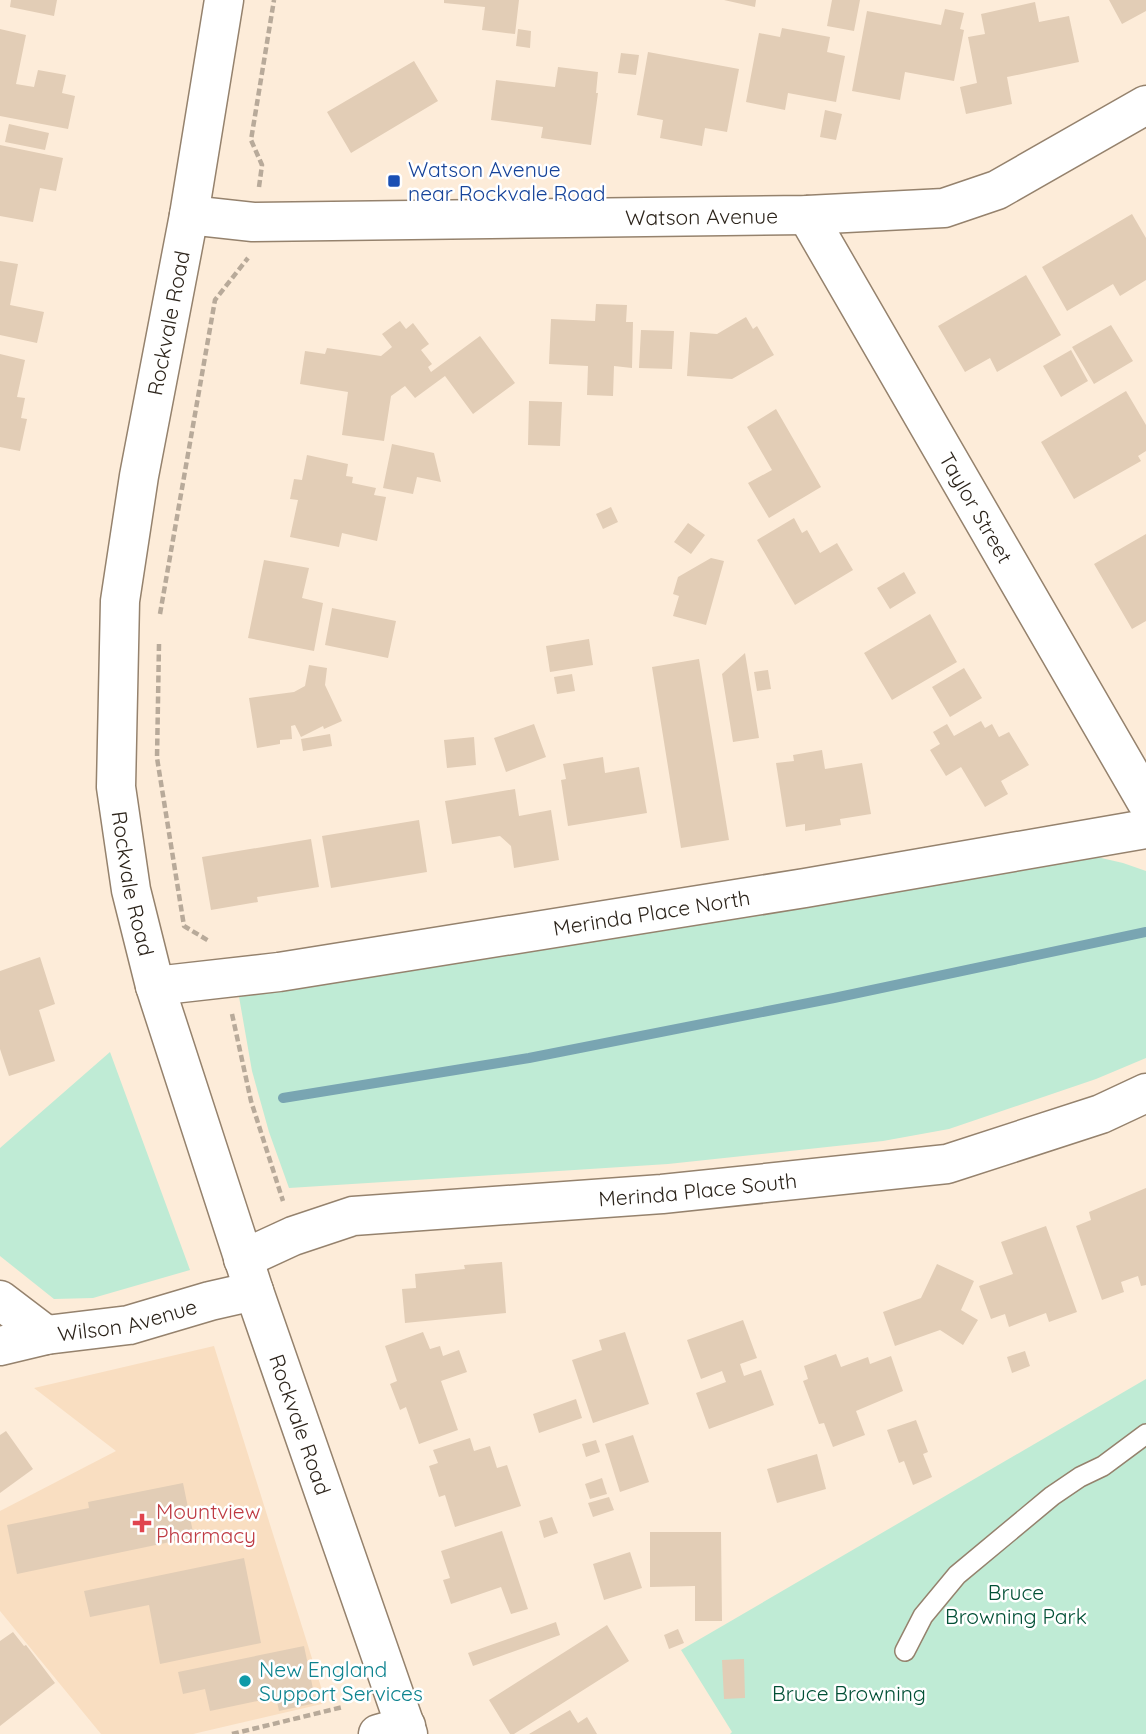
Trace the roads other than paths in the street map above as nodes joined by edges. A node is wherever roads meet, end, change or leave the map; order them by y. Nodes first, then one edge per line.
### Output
1 (224, 0) edge
2 (1146, 105) edge
3 (189, 215) junction
4 (807, 215) junction
5 (1146, 801) edge
6 (1146, 829) edge
7 (155, 986) junction
8 (1146, 1093) edge
9 (248, 1275) junction
10 (0, 1300) edge
11 (46, 1335) junction
12 (0, 1346) edge
13 (1146, 1434) edge
14 (905, 1651) dead end
15 (397, 1731) edge

1 - 3 street, Rockvale Road
2 - 4 street, Watson Avenue
3 - 4 street, Watson Avenue
3 - 7 street, Rockvale Road
4 - 5 street, Taylor Street
6 - 7 street, Merinda Place North
7 - 9 street, Rockvale Road
8 - 9 street, Merinda Place South
9 - 11 street, Wilson Avenue
9 - 15 street, Rockvale Road
10 - 11 street
11 - 12 street, Wilson Avenue
13 - 14 lane

